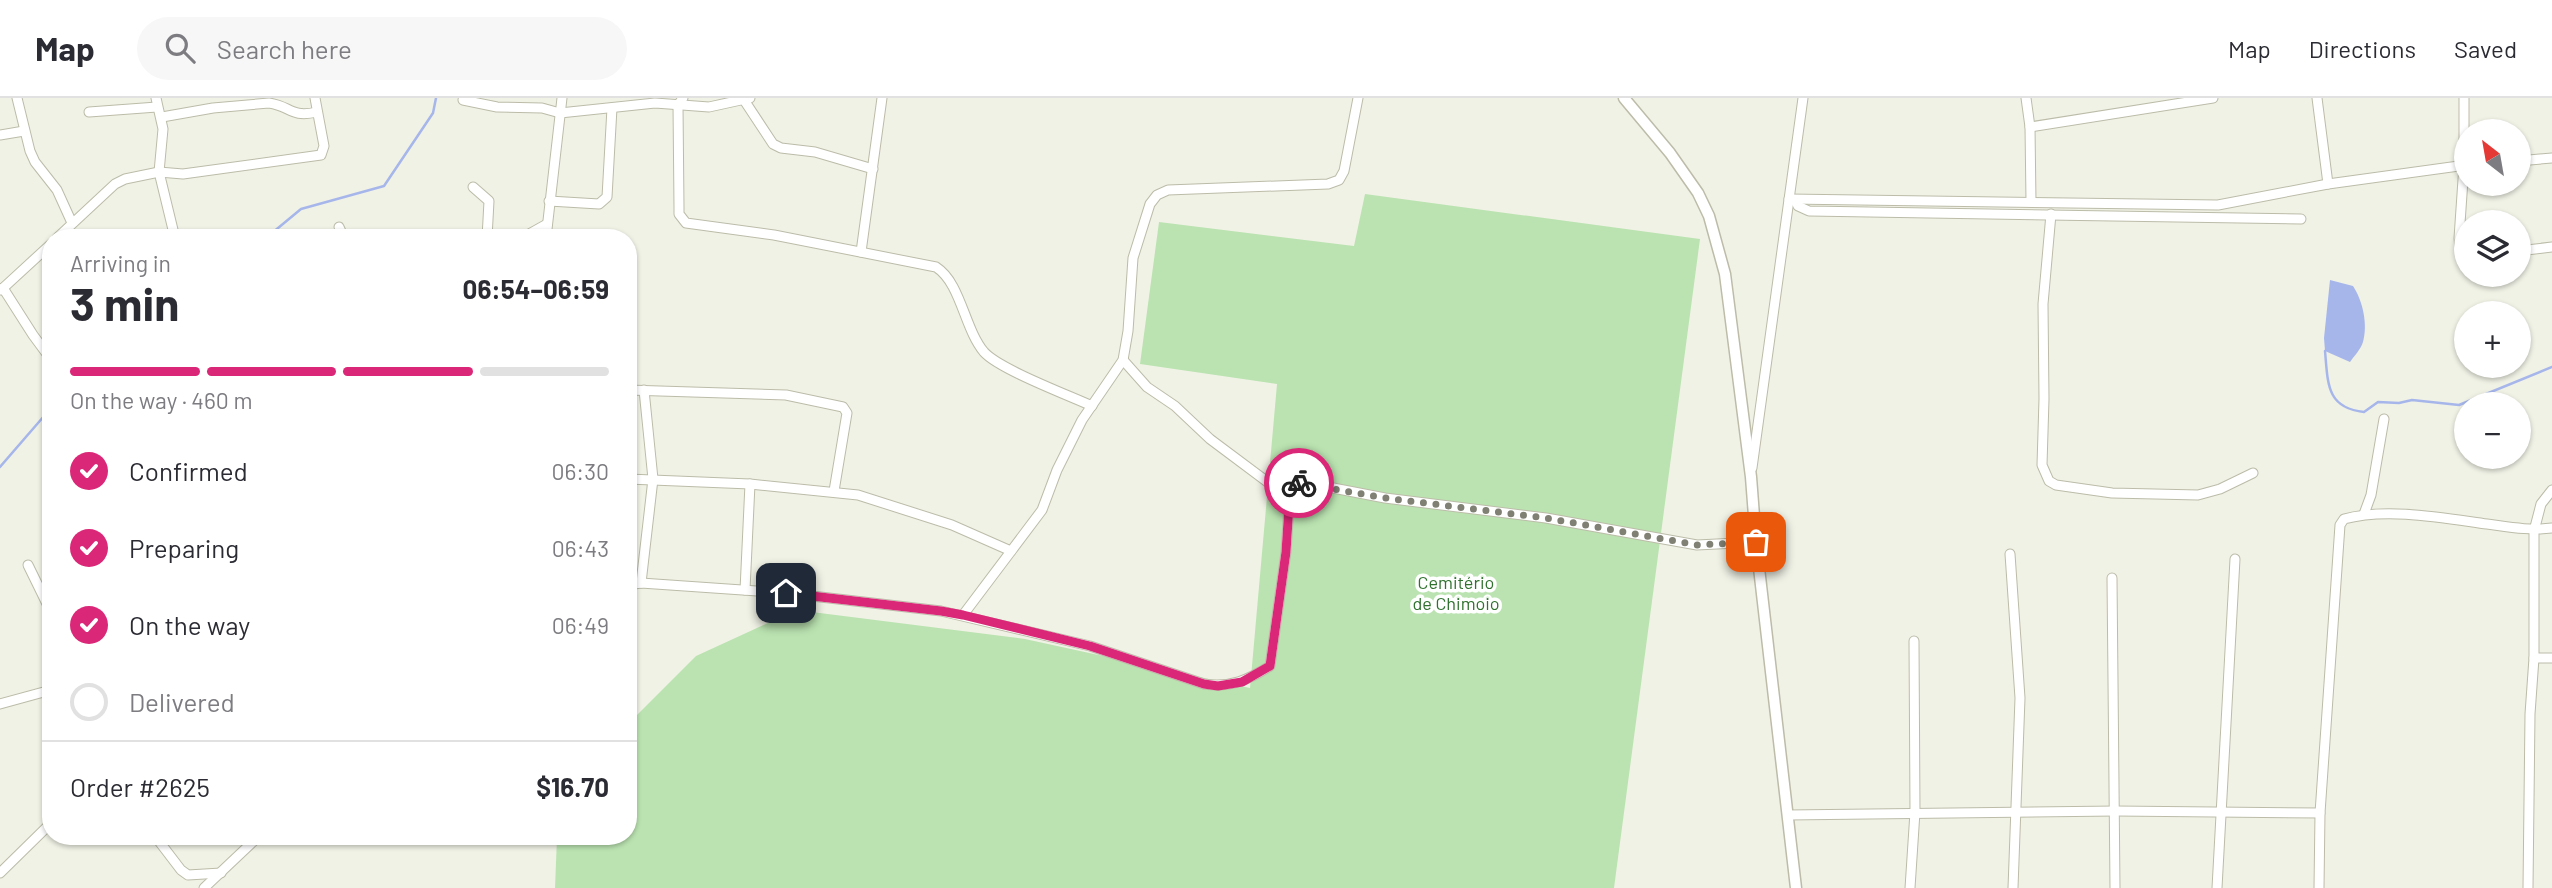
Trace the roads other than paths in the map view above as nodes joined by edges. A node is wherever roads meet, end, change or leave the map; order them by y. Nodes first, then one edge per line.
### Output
1 (17, 98) edge
2 (315, 98) edge
3 (562, 98) edge
4 (882, 98) edge
5 (1358, 98) edge
6 (1624, 98) edge
7 (1802, 98) edge
8 (2026, 98) edge
9 (2213, 98) edge
10 (2317, 98) edge
11 (2464, 98) edge
12 (746, 99) edge
13 (463, 100) dead end
14 (2173, 100) edge
15 (157, 102) edge
16 (680, 102) edge
17 (612, 108) junction
18 (89, 112) dead end
19 (317, 112) junction
20 (559, 113) junction
21 (162, 117) junction
22 (2464, 119) edge
23 (2030, 127) junction
24 (24, 131) junction
25 (0, 135) edge
26 (2552, 158) edge
27 (2531, 160) edge
28 (2454, 167) edge
29 (873, 169) junction
30 (159, 172) junction
31 (2328, 184) junction
32 (473, 187) dead end
33 (1792, 199) junction
34 (549, 201) junction
35 (2031, 202) junction
36 (2051, 214) junction
37 (2301, 219) dead end
38 (72, 223) junction
39 (547, 224) junction
40 (66, 229) edge
41 (173, 229) edge
42 (487, 229) edge
43 (538, 229) edge
44 (547, 229) edge
45 (2552, 247) edge
46 (2531, 249) edge
47 (42, 252) edge
48 (861, 252) junction
49 (2, 290) edge
50 (42, 347) edge
51 (1123, 360) junction
52 (637, 390) edge
53 (644, 390) junction
54 (1092, 406) junction
55 (2384, 419) dead end
56 (2253, 473) dead end
57 (1751, 477) junction
58 (637, 479) edge
59 (653, 479) junction
60 (750, 484) junction
61 (2552, 490) edge
62 (834, 491) junction
63 (1289, 498) junction
64 (2364, 514) junction
65 (2552, 528) edge
66 (2534, 531) junction
67 (1756, 542) junction
68 (1011, 551) junction
69 (2010, 554) dead end
70 (2235, 559) dead end
71 (28, 565) dead end
72 (2112, 578) dead end
73 (637, 583) edge
74 (641, 583) junction
75 (746, 590) junction
76 (42, 594) edge
77 (963, 615) junction
78 (1914, 641) dead end
79 (2534, 658) junction
80 (2552, 658) edge
81 (42, 692) edge
82 (0, 704) edge
83 (2116, 811) junction
84 (1914, 813) junction
85 (2320, 813) junction
86 (2014, 814) junction
87 (2220, 814) junction
88 (1788, 815) junction
89 (42, 832) edge
90 (162, 845) edge
91 (251, 845) edge
92 (0, 873) edge
93 (221, 873) junction
94 (204, 888) edge
95 (1796, 888) edge
96 (1910, 888) edge
97 (2013, 888) edge
98 (2115, 888) edge
99 (2217, 888) edge
100 (2319, 888) edge
101 (2528, 888) edge

1 - 24 street
2 - 19 street
3 - 20 street
4 - 29 street
5 - 51 street
6 - 57 street
7 - 33 street
8 - 23 street
9 - 14 street
10 - 31 street
11 - 22 street
12 - 16 street
12 - 29 street
13 - 20 street
14 - 23 street
15 - 18 street
15 - 21 street
16 - 17 street
16 - 48 street
17 - 20 street
17 - 34 street
19 - 21 street
19 - 30 street
20 - 34 street
21 - 30 street
23 - 35 street
24 - 25 street
24 - 38 street
26 - 27 street
28 - 31 street
29 - 48 street
30 - 38 street
30 - 41 street
31 - 35 street
32 - 42 street
33 - 35 street
33 - 36 street
33 - 57 street
34 - 39 street
36 - 37 street
36 - 56 street
38 - 40 street
39 - 43 street
39 - 44 street
45 - 46 street
47 - 49 street
48 - 54 street
49 - 50 street
51 - 54 street
51 - 63 street
52 - 53 street
53 - 59 street
53 - 62 street
54 - 68 street
55 - 64 street
57 - 67 street
58 - 59 street
59 - 60 street
59 - 74 street
60 - 62 street
60 - 75 street
61 - 66 street
62 - 68 street
63 - 67 street
63 - 77 street
64 - 66 street
64 - 85 street
65 - 66 street
66 - 79 street
67 - 88 street
68 - 77 street
69 - 86 street
70 - 87 street
71 - 76 street
72 - 83 street
73 - 74 street
74 - 75 street
75 - 77 street
78 - 84 street
79 - 80 street
79 - 101 street
81 - 82 street
83 - 86 street
83 - 87 street
83 - 98 street
84 - 86 street
84 - 88 street
84 - 96 street
85 - 87 street
85 - 100 street
86 - 97 street
87 - 99 street
88 - 95 street
89 - 92 street
90 - 93 street
91 - 93 street
93 - 94 street

